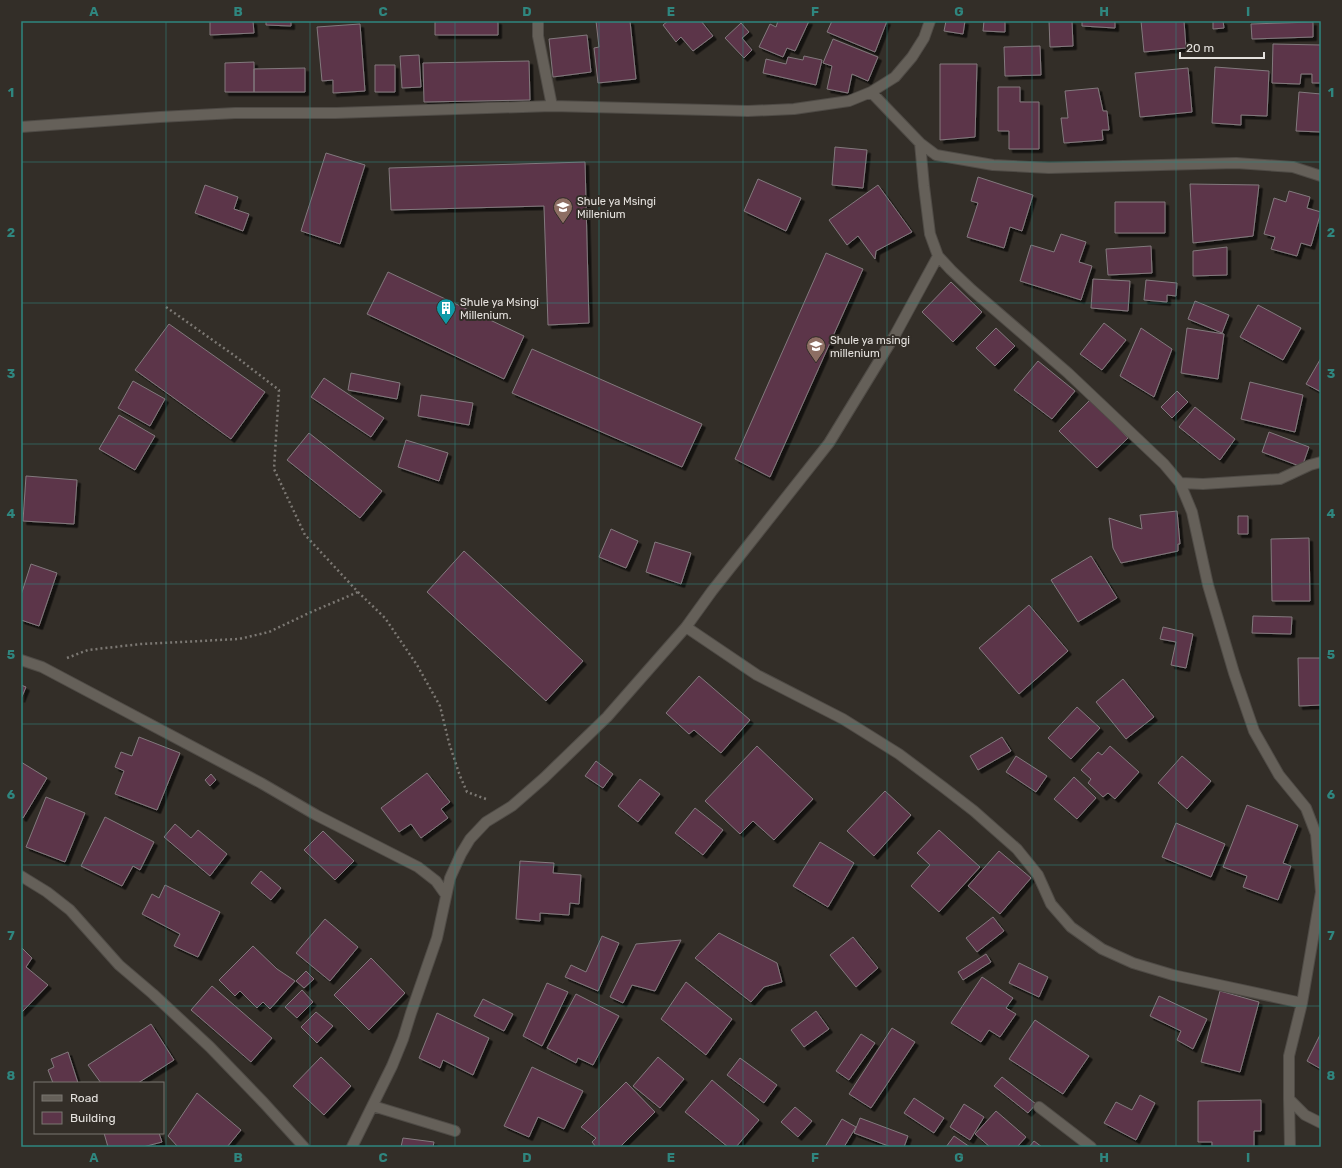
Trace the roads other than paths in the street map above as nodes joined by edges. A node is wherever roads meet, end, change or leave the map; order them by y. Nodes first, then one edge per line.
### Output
1 (538, 21) edge
2 (930, 21) edge
3 (871, 92) junction
4 (552, 106) junction
5 (21, 128) edge
6 (920, 143) junction
7 (1321, 176) edge
8 (938, 256) junction
9 (1321, 462) edge
10 (1180, 483) junction
11 (686, 628) junction
12 (21, 660) edge
13 (21, 876) edge
14 (446, 895) junction
15 (1302, 1003) junction
16 (1288, 1099) junction
17 (373, 1106) junction
18 (1039, 1107) dead end
19 (1321, 1123) edge
20 (455, 1131) dead end
21 (304, 1147) edge
22 (352, 1147) edge
23 (1091, 1147) edge
24 (1290, 1147) edge

1 - 4 street
2 - 3 street
3 - 4 street
3 - 6 street
4 - 5 street
6 - 7 street
6 - 8 street
8 - 10 street
8 - 11 street
9 - 10 street
10 - 15 street
11 - 14 street
11 - 15 street
12 - 14 street
13 - 21 street
14 - 17 street
15 - 16 street
16 - 19 street
16 - 24 street
17 - 20 street
17 - 22 street
18 - 23 street

